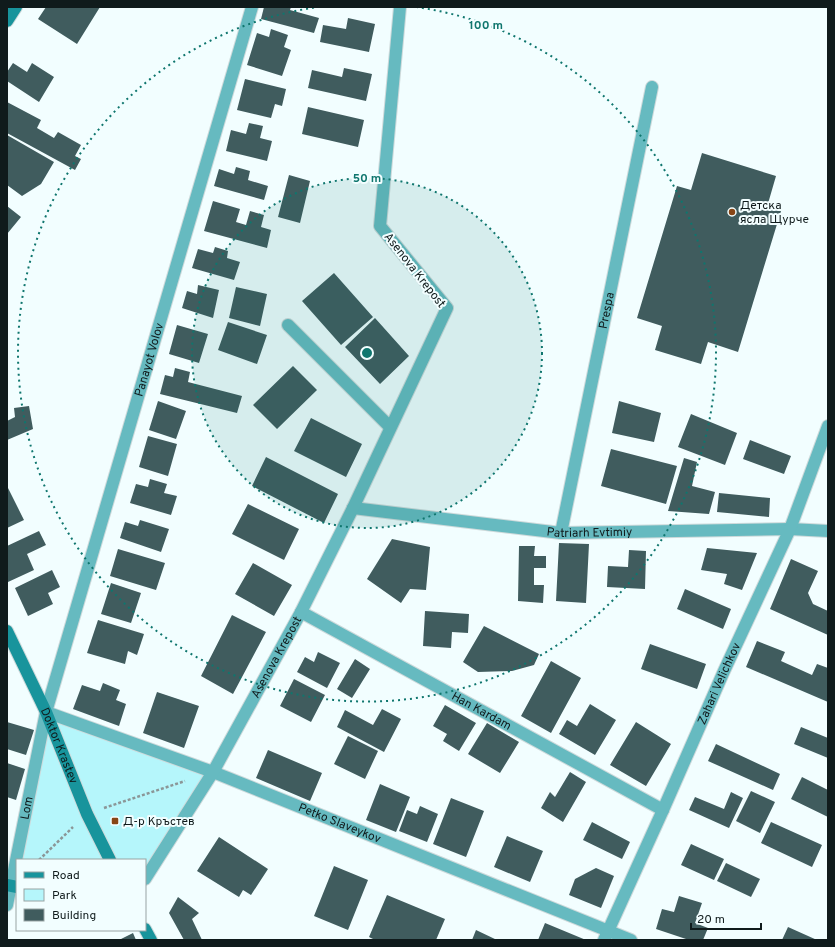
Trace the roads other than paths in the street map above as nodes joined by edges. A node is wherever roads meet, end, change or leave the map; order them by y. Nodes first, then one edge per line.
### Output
1 (16, 7) edge
2 (252, 7) edge
3 (400, 7) edge
4 (7, 21) edge
5 (652, 87) dead end
6 (288, 325) dead end
7 (390, 426) junction
8 (828, 426) edge
9 (353, 508) junction
10 (790, 529) junction
11 (828, 530) edge
12 (561, 533) junction
13 (301, 612) junction
14 (7, 631) edge
15 (46, 712) junction
16 (213, 772) junction
17 (663, 810) junction
18 (17, 859) edge
19 (110, 859) edge
20 (16, 866) edge
21 (146, 877) edge
22 (12, 886) edge
23 (7, 905) edge
24 (146, 931) edge
25 (606, 935) edge
26 (151, 940) edge
27 (631, 940) edge

1 - 4 street
2 - 15 street, Panayot Volov
3 - 7 street, Asenova Krepost
5 - 12 street, Prespa
6 - 7 street
7 - 9 street, Asenova Krepost
8 - 10 street, Zahari Velichkov
9 - 12 street, Patriarh Evtimiy
9 - 13 street, Asenova Krepost
10 - 11 street, Patriarh Evtimiy
10 - 12 street, Patriarh Evtimiy
10 - 17 street, Zahari Velichkov
13 - 16 street, Asenova Krepost
13 - 17 street, Han Kardam
14 - 15 street, Doktor Krastev
15 - 16 street, Petko Slaveykov
15 - 18 street, Lom
15 - 19 street, Doktor Krastev
16 - 21 street, Asenova Krepost
16 - 25 street, Petko Slaveykov
17 - 25 street, Zahari Velichkov
20 - 22 street, Lom
22 - 23 street, Lom
24 - 26 street
25 - 27 street, Petko Slaveykov

